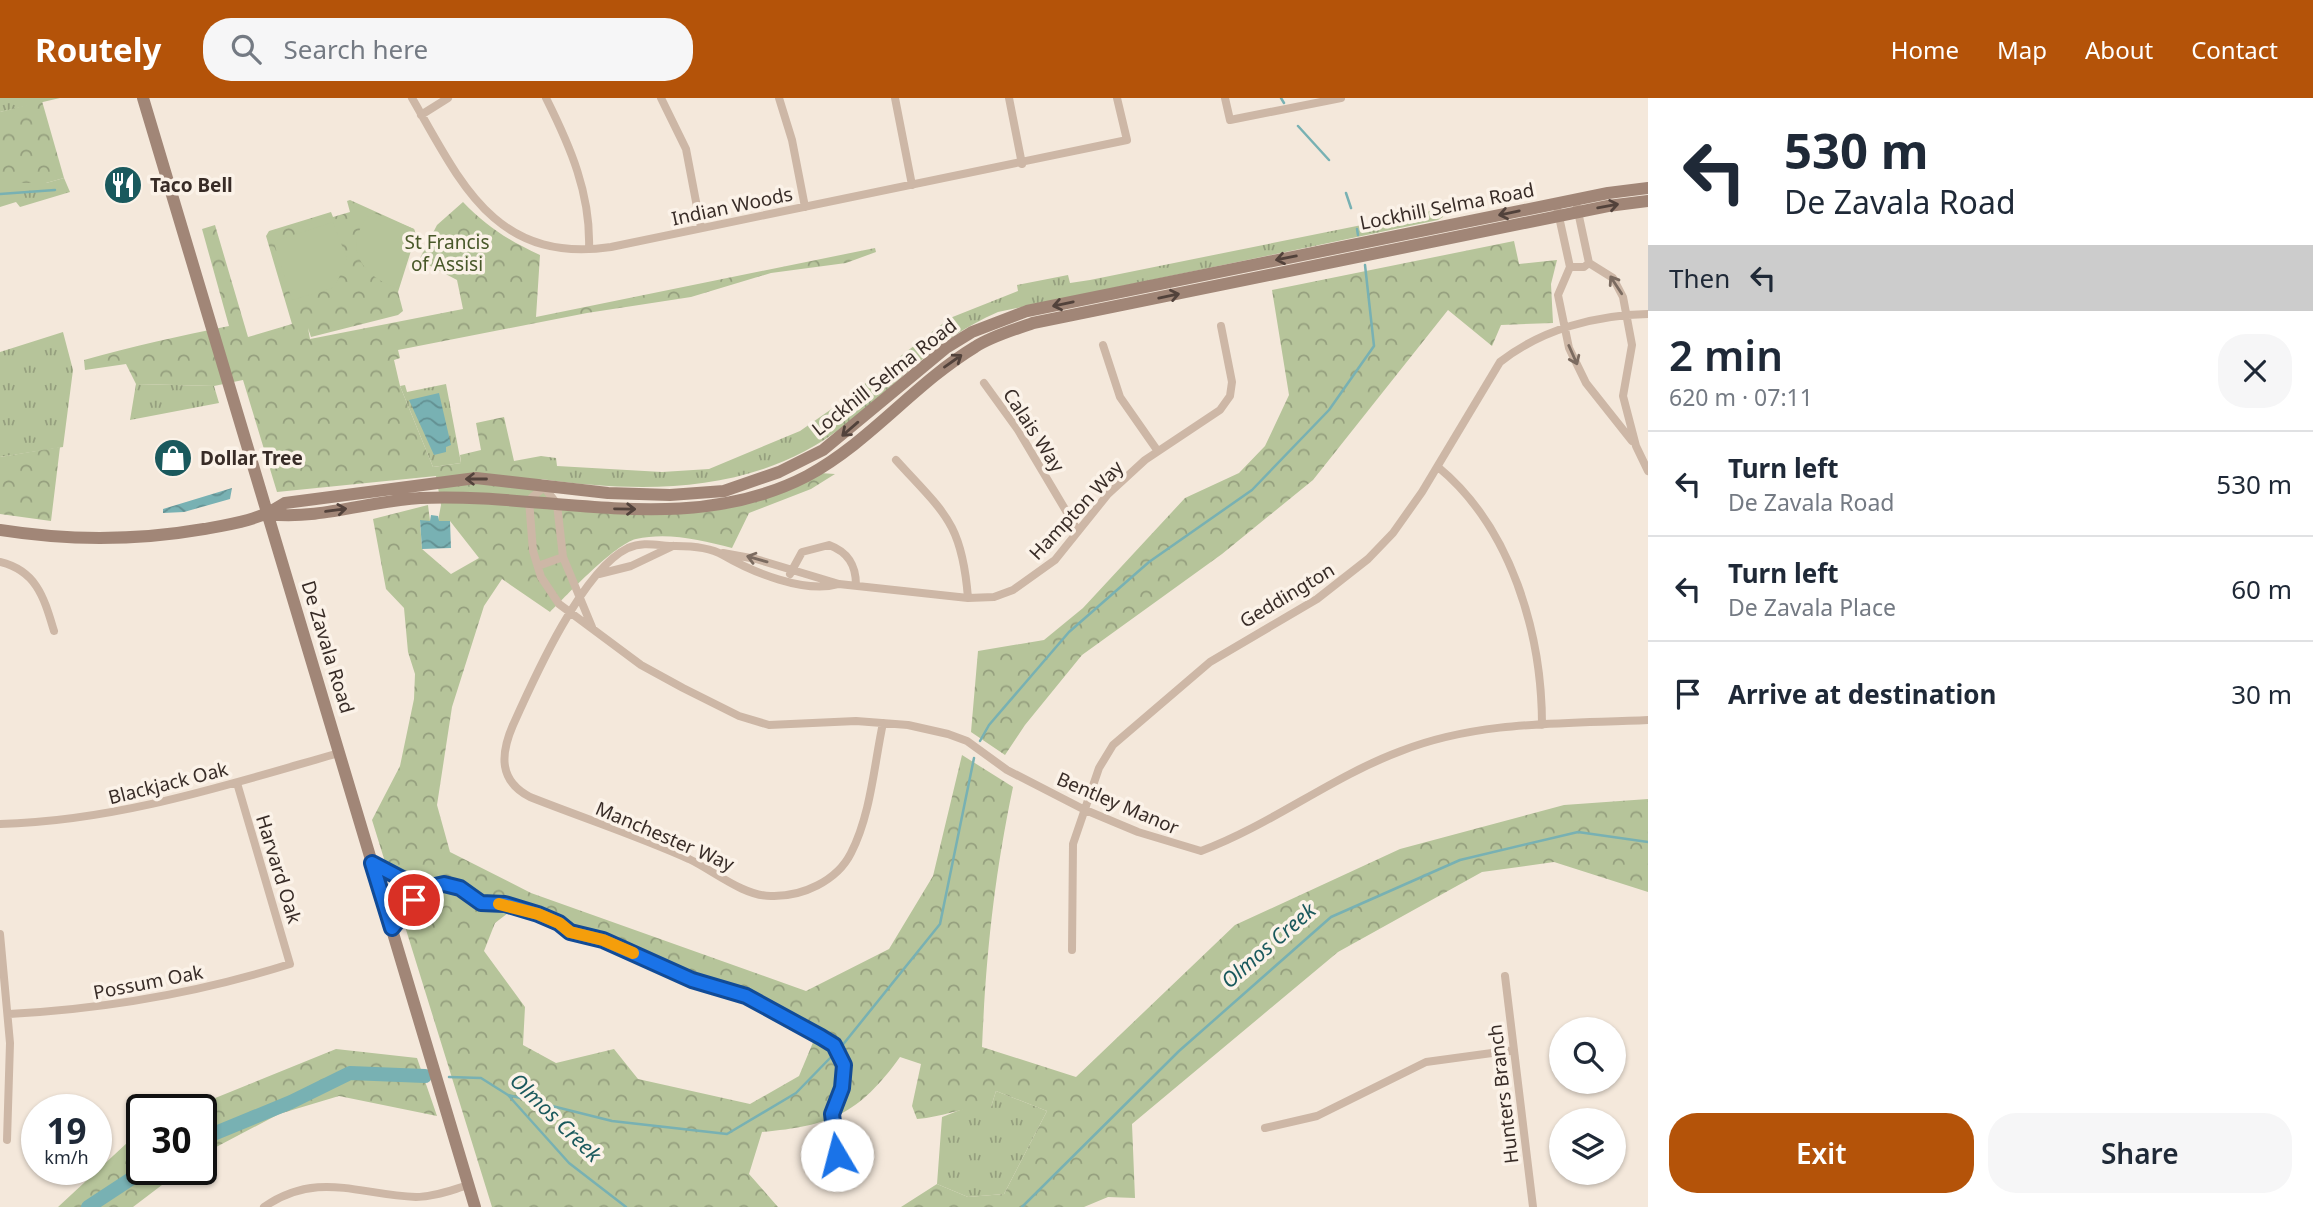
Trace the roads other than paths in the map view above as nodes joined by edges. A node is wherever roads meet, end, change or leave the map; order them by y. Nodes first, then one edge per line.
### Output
1 (144, 98) edge
2 (412, 98) edge
3 (448, 98) edge
4 (546, 98) edge
5 (661, 98) edge
6 (779, 98) edge
7 (895, 98) edge
8 (1009, 98) edge
9 (1117, 98) edge
10 (1225, 98) edge
11 (1338, 98) edge
12 (421, 115) junction
13 (1022, 164) junction
14 (912, 186) junction
15 (1648, 188) edge
16 (1648, 201) edge
17 (1577, 206) junction
18 (806, 207) junction
19 (1557, 210) junction
20 (701, 228) junction
21 (1403, 234) junction
22 (1583, 238) junction
23 (1564, 241) junction
24 (1406, 248) junction
25 (589, 249) junction
26 (1589, 263) junction
27 (1570, 267) junction
28 (1209, 280) junction
29 (1648, 314) edge
30 (1627, 317) junction
31 (1221, 326) dead end
32 (1564, 328) junction
33 (1103, 345) dead end
34 (916, 371) junction
35 (925, 382) junction
36 (984, 383) dead end
37 (1636, 446) junction
38 (1157, 450) junction
39 (896, 460) dead end
40 (1438, 467) junction
41 (1648, 471) edge
42 (544, 488) junction
43 (529, 500) junction
44 (556, 504) junction
45 (268, 514) junction
46 (0, 530) edge
47 (1078, 531) junction
48 (673, 546) junction
49 (720, 553) junction
50 (563, 557) junction
51 (0, 562) edge
52 (538, 566) junction
53 (792, 570) junction
54 (599, 574) junction
55 (789, 580) junction
56 (839, 584) junction
57 (856, 584) junction
58 (579, 598) junction
59 (968, 598) junction
60 (570, 614) junction
61 (592, 627) junction
62 (54, 631) dead end
63 (1648, 720) edge
64 (883, 723) junction
65 (1542, 725) junction
66 (339, 753) junction
67 (237, 782) junction
68 (1083, 809) junction
69 (0, 824) edge
70 (372, 863) junction
71 (426, 888) junction
72 (392, 928) junction
73 (0, 934) edge
74 (1072, 950) dead end
75 (290, 964) joint
76 (1505, 976) dead end
77 (9, 1014) junction
78 (1514, 1050) junction
79 (1265, 1128) dead end
80 (7, 1140) dead end
81 (837, 1155) dead end
82 (468, 1185) junction
83 (264, 1207) edge
84 (475, 1207) edge
85 (1533, 1207) edge

1 - 45 main road, De Zavala Road
2 - 12 street, Indian Woods
3 - 12 street
4 - 25 street
5 - 20 street
6 - 18 street
7 - 14 street
8 - 13 street
9 - 13 street, Indian Woods
10 - 11 street
12 - 25 street, Indian Woods
13 - 14 street, Indian Woods
14 - 18 street, Indian Woods
15 - 17 main road, Lockhill Selma Road
17 -> 16 main road, Lockhill Selma Road
17 - 19 main road, Lockhill Selma Road
17 - 22 street
18 - 20 street, Indian Woods
19 -> 21 main road, Lockhill Selma Road
19 - 23 street
19 - 24 main road, Lockhill Selma Road
20 - 25 street, Indian Woods
21 - 24 street
21 -> 28 main road, Lockhill Selma Road
22 - 23 street
22 - 26 street
23 - 27 street
24 - 28 main road, Lockhill Selma Road
26 - 27 street
30 -> 26 street
27 - 32 street
28 -> 34 main road, Lockhill Selma Road
35 -> 28 main road, Lockhill Selma Road
29 - 30 street, Geddington
30 - 32 street, Geddington
30 - 37 street
31 - 38 street, Hampton Way
32 -> 37 street
32 - 40 street, Geddington
33 - 38 street
34 - 35 street
34 -> 42 main road, Lockhill Selma Road
44 -> 35 main road, Lockhill Selma Road
36 - 47 street, Calais Way
37 - 41 street
38 - 47 street, Hampton Way
39 - 59 street
40 - 65 street
40 - 68 street, Geddington
42 - 43 street
42 - 44 street, Bentley Manor
42 -> 45 main road, Lockhill Selma Road
43 - 44 main road, Lockhill Selma Road
45 -> 43 main road, Lockhill Selma Road
43 - 52 street, Bentley Manor
44 - 50 street, Bentley Manor
45 - 46 main road, Lockhill Selma Road
45 - 66 main road, De Zavala Road
47 - 59 street, Hampton Way
48 - 49 street, Hampton Way
48 - 54 street
48 - 54 street, Hampton Way
53 -> 49 street, Hampton Way
49 - 55 street, Hampton Way
50 - 52 street
50 - 58 street, Bentley Manor
51 - 62 street
52 - 60 street, Bentley Manor
53 - 55 street
53 - 56 street, Hampton Way
53 - 57 street
54 - 58 street, Hampton Way
55 - 56 street, Hampton Way
56 - 57 street, Hampton Way
57 - 59 street, Hampton Way
58 - 60 street, Hampton Way
58 - 61 street, Bentley Manor
60 - 61 street, Bentley Manor
60 - 64 street, Manchester Way
61 - 64 street, Bentley Manor
63 - 65 street, Bentley Manor
64 - 68 street, Bentley Manor
65 - 68 street, Bentley Manor
66 - 67 street, Blackjack Oak
66 - 70 main road, De Zavala Road
67 - 69 street, Blackjack Oak
67 - 75 street, Harvard Oak
68 - 74 street, Geddington
70 - 71 street
70 - 72 main road, De Zavala Road
71 - 72 street
71 - 81 street
72 - 82 main road, De Zavala Road
73 - 77 street
75 - 77 street, Possum Oak
76 - 78 street, Hunters Branch
77 - 80 street
78 - 79 street
78 - 85 street, Hunters Branch
82 - 83 street
82 - 84 main road, De Zavala Road

